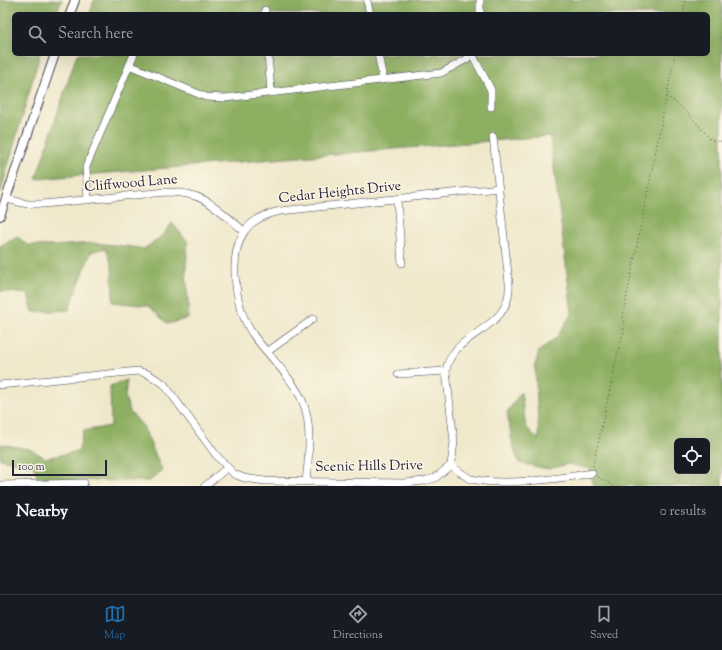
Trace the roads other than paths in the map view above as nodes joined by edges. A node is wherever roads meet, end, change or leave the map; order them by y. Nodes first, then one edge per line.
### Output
1 (75, 0) edge
2 (480, 0) edge
3 (367, 1) edge
4 (71, 12) edge
5 (370, 12) edge
6 (480, 12) edge
7 (54, 56) edge
8 (133, 56) edge
9 (268, 56) edge
10 (378, 56) edge
11 (468, 56) edge
12 (471, 56) edge
13 (129, 65) junction
14 (383, 79) junction
15 (271, 92) junction
16 (491, 107) dead end
17 (493, 138) dead end
18 (499, 188) junction
19 (7, 199) junction
20 (88, 200) junction
21 (397, 200) junction
22 (0, 216) edge
23 (244, 231) junction
24 (402, 263) dead end
25 (313, 319) dead end
26 (268, 352) junction
27 (446, 371) junction
28 (398, 374) dead end
29 (0, 385) edge
30 (451, 465) junction
31 (227, 468) junction
32 (592, 474) road end
33 (306, 481) junction
34 (84, 483) dead end
35 (0, 485) edge
36 (205, 486) edge

1 - 4 street
2 - 6 street
3 - 5 street
7 - 19 street
8 - 13 street
9 - 15 street
10 - 14 street
11 - 14 street
12 - 16 street
13 - 15 street
13 - 20 street
14 - 15 street
17 - 18 street
18 - 21 street, Cedar Heights Drive
18 - 27 street
19 - 20 street, Cliffwood Lane
19 - 22 street
20 - 23 street, Cliffwood Lane
21 - 23 street, Cedar Heights Drive
21 - 24 street
23 - 26 street
25 - 26 street
26 - 33 street
27 - 28 street
27 - 30 street
29 - 31 street, Scenic Hills Drive
30 - 32 street
30 - 33 street, Scenic Hills Drive
31 - 33 street, Scenic Hills Drive
31 - 36 street
34 - 35 street

